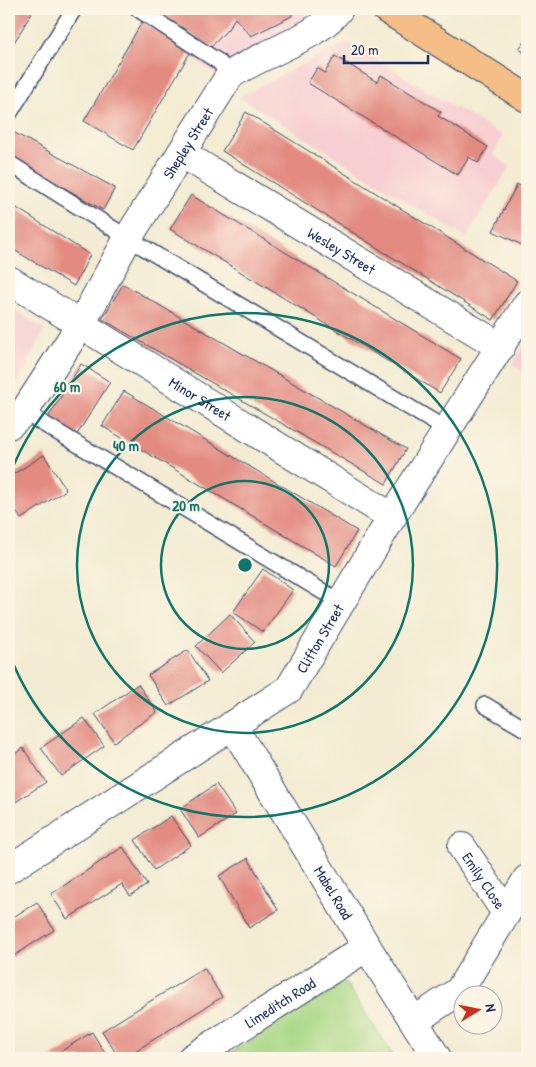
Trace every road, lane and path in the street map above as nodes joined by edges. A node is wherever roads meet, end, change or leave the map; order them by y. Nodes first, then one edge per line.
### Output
1 (74, 9) edge
2 (138, 9) edge
3 (339, 9) edge
4 (398, 12) edge
5 (230, 75) junction
6 (527, 98) edge
7 (9, 114) edge
8 (181, 153) junction
9 (9, 163) edge
10 (128, 238) junction
11 (9, 280) edge
12 (527, 304) edge
13 (81, 324) junction
14 (501, 347) junction
15 (16, 419) edge
16 (447, 430) junction
17 (392, 517) junction
18 (340, 602) junction
19 (485, 704) dead end
20 (232, 725) junction
21 (527, 730) edge
22 (462, 847) dead end
23 (9, 869) edge
24 (527, 879) edge
25 (506, 913) junction
26 (367, 947) junction
27 (414, 1021) junction
28 (192, 1058) edge
29 (437, 1058) edge

1 - 7 lane
2 - 5 lane
3 - 5 street, Shepley Street
4 - 6 highway
5 - 8 street, Shepley Street
8 - 10 street, Shepley Street
8 - 14 street, Wesley Street
9 - 10 lane
10 - 13 street, Shepley Street
10 - 16 lane
11 - 13 street, Minor Street
12 - 14 street, Clifton Street
13 - 15 street, Shepley Street
13 - 17 street, Minor Street
14 - 16 street, Clifton Street
15 - 18 lane
16 - 17 street, Clifton Street
17 - 18 street, Clifton Street
18 - 20 street, Clifton Street
19 - 21 lane
20 - 23 street, Clifton Street
20 - 26 street, Mabel Road
22 - 25 street, Emily Close
24 - 25 street, Emily Close
25 - 27 street, Emily Close
26 - 27 street, Mabel Road
26 - 28 street, Limeditch Road
27 - 29 street, Mabel Road

